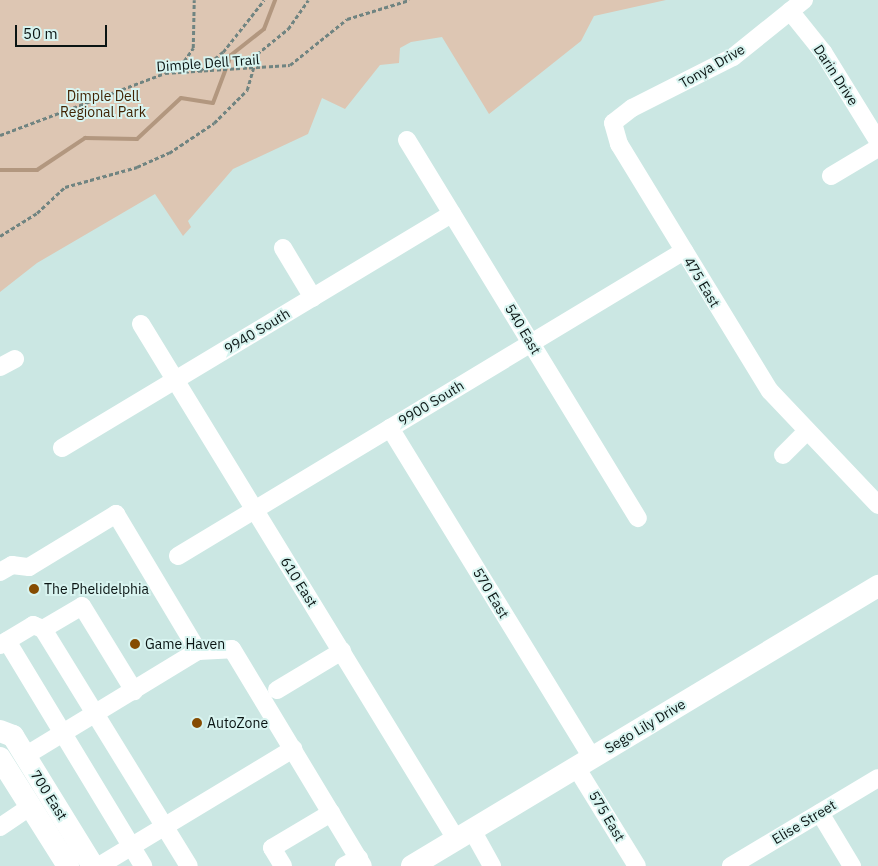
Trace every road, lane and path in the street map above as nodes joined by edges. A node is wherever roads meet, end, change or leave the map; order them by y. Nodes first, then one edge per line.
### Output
1 (194, 0) edge
2 (264, 0) edge
3 (308, 0) edge
4 (390, 0) edge
5 (409, 0) edge
6 (804, 0) edge
7 (393, 4) junction
8 (790, 12) junction
9 (250, 68) junction
10 (200, 71) junction
11 (165, 73) junction
12 (613, 123) joint
13 (0, 135) edge
14 (407, 140) dead end
15 (878, 141) edge
16 (878, 148) edge
17 (830, 176) dead end
18 (452, 214) junction
19 (0, 236) edge
20 (283, 248) dead end
21 (684, 251) junction
22 (313, 298) junction
23 (141, 324) dead end
24 (531, 343) junction
25 (175, 380) junction
26 (390, 428) junction
27 (805, 433) junction
28 (62, 448) dead end
29 (783, 455) dead end
30 (878, 505) edge
31 (254, 510) junction
32 (638, 518) dead end
33 (178, 556) dead end
34 (0, 572) edge
35 (878, 586) edge
36 (43, 629) junction
37 (4, 643) edge
38 (198, 651) junction
39 (342, 651) junction
40 (277, 690) dead end
41 (134, 691) junction
42 (96, 714) junction
43 (0, 731) edge
44 (63, 734) junction
45 (293, 749) junction
46 (25, 756) junction
47 (0, 758) edge
48 (584, 762) junction
49 (878, 778) edge
50 (30, 807) junction
51 (331, 812) junction
52 (820, 813) junction
53 (165, 826) junction
54 (0, 827) edge
55 (464, 835) junction
56 (131, 846) junction
57 (355, 863) edge
58 (68, 866) edge
59 (93, 866) edge
60 (99, 866) edge
61 (143, 866) edge
62 (189, 866) edge
63 (283, 866) edge
64 (412, 866) edge
65 (492, 866) edge
66 (637, 866) edge
67 (731, 866) edge
68 (852, 866) edge

1 - 11 path
2 - 10 path
3 - 9 path
4 - 7 path
5 - 7 path, Dimple Dell Trail
6 - 8 street, Tonya Drive
7 - 9 path, Dimple Dell Trail
8 - 12 street, Tonya Drive
8 - 15 street, Darin Drive
9 - 10 path, Dimple Dell Trail
9 - 19 path
10 - 11 path, Dimple Dell Trail
11 - 13 path, Dimple Dell Trail
12 - 21 street, 475 East
14 - 18 street, 540 East
16 - 17 street
18 - 22 street, 9940 South
18 - 24 street, 540 East
20 - 22 street
21 - 24 street, 9900 South
21 - 27 street, 475 East
22 - 25 street, 9940 South
23 - 25 street, 610 East
24 - 26 street, 9900 South
24 - 32 street, 540 East
25 - 28 street, 9940 South
25 - 31 street, 610 East
26 - 31 street, 9900 South
26 - 48 street, 570 East
27 - 29 street
27 - 30 street, 475 East
31 - 33 street, 9900 South
31 - 39 street, 610 East
34 - 38 street
35 - 48 main road, Sego Lily Drive
36 - 37 street
36 - 41 street
36 - 42 street
37 - 44 street
38 - 41 street
38 - 45 street
39 - 40 street
39 - 55 street, 610 East
41 - 42 street
42 - 44 street
42 - 53 street
43 - 46 main road, 700 East
44 - 46 street
44 - 56 street
45 - 51 street
45 - 53 street
46 - 59 main road, 700 East
47 - 50 main road, 700 East
48 - 55 main road, Sego Lily Drive
48 - 66 street, 575 East
49 - 52 street, Elise Street
50 - 54 street
50 - 58 main road, 700 East
51 - 57 street
51 - 63 street
52 - 67 street, Elise Street
52 - 68 street
53 - 56 street
53 - 62 street
55 - 64 main road, Sego Lily Drive
55 - 65 street, 610 East
56 - 60 street
56 - 61 street

